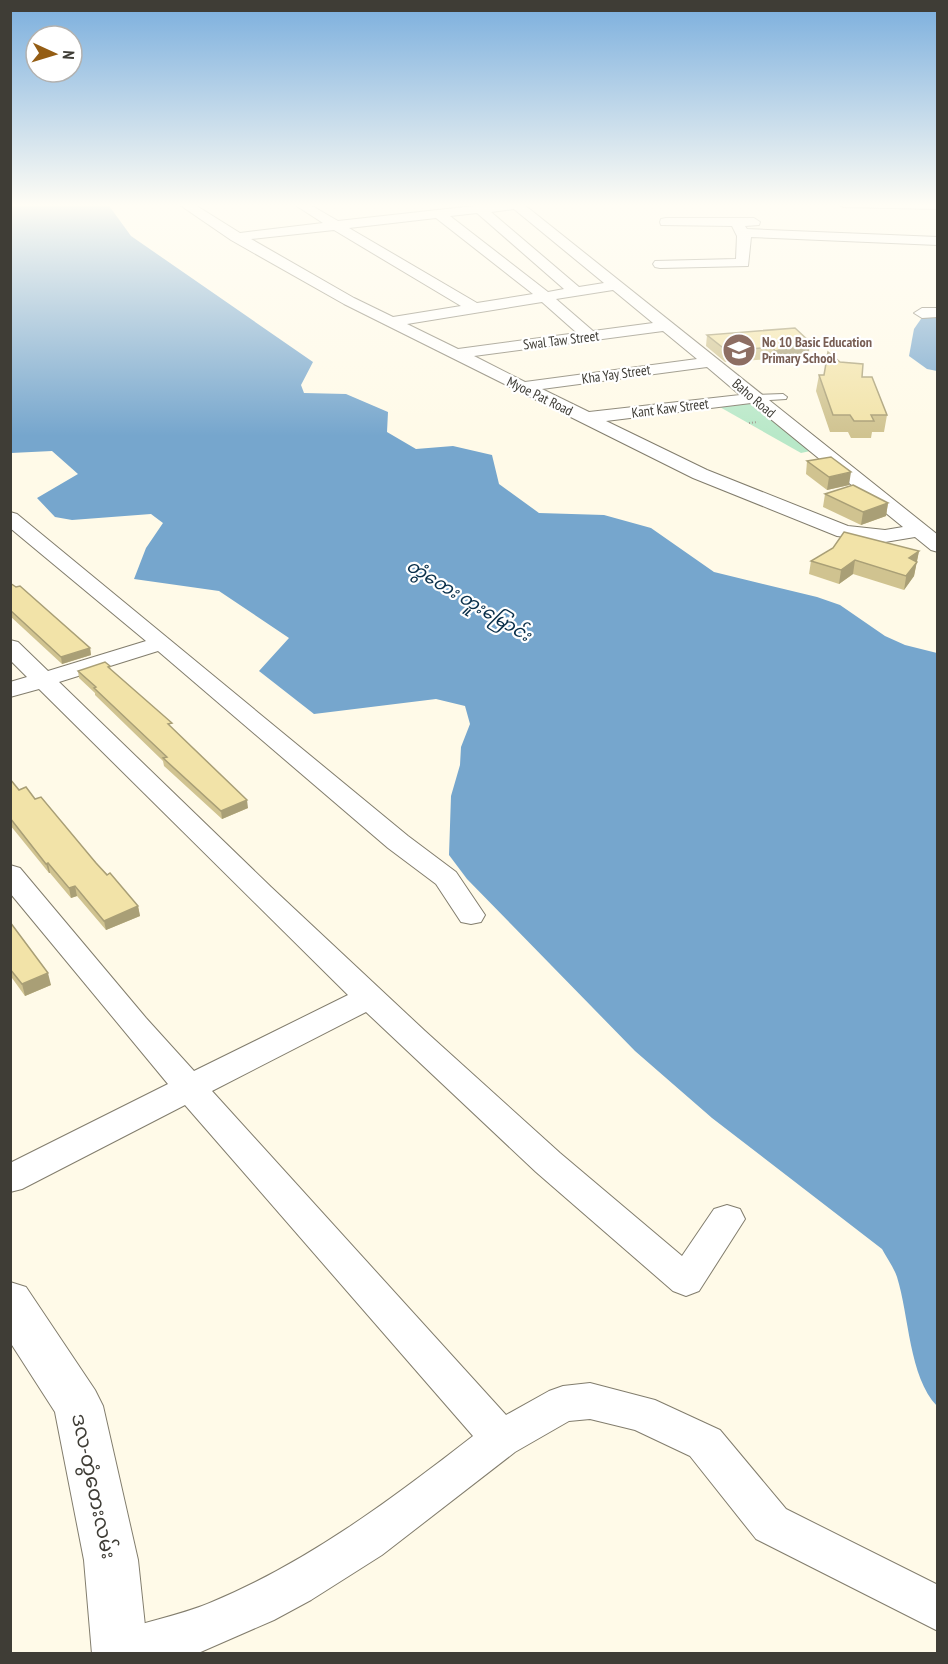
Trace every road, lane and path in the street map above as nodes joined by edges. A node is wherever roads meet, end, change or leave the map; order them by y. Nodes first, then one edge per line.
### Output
1 (315, 281) edge
2 (428, 281) edge
3 (524, 281) edge
4 (563, 281) edge
5 (613, 281) edge
6 (618, 285) junction
7 (575, 291) junction
8 (545, 297) junction
9 (473, 307) junction
10 (390, 322) junction
11 (669, 326) junction
12 (589, 336) junction
13 (454, 354) junction
14 (710, 362) junction
15 (522, 387) junction
16 (783, 397) dead end
17 (754, 398) junction
18 (585, 418) junction
19 (10, 518) edge
20 (917, 531) junction
21 (938, 546) edge
22 (162, 643) junction
23 (10, 647) edge
24 (43, 680) junction
25 (10, 690) edge
26 (10, 874) edge
27 (471, 915) dead end
28 (369, 997) junction
29 (191, 1088) junction
30 (10, 1179) edge
31 (728, 1219) dead end
32 (10, 1301) edge
33 (501, 1439) junction
34 (938, 1609) edge
35 (120, 1653) edge

1 - 10 street, Myoe Pat Road
2 - 9 street
3 - 8 street
4 - 7 street
5 - 6 street, Baho Road
6 - 7 street
6 - 11 street, Baho Road
7 - 8 street
8 - 9 street
8 - 12 street
9 - 10 street
10 - 13 street, Myoe Pat Road
11 - 12 street, Swal Taw Street
11 - 14 street, Baho Road
12 - 13 street, Swal Taw Street
13 - 15 street, Myoe Pat Road
14 - 15 street, Kha Yay Street
14 - 17 street, Baho Road
15 - 18 street, Myoe Pat Road
16 - 17 lane
17 - 18 street, Kant Kaw Street
17 - 20 street, Baho Road
18 - 20 street, Myoe Pat Road
19 - 22 street
20 - 21 street, Baho Road
22 - 24 street
22 - 27 street
23 - 24 street
24 - 25 street
24 - 28 street
26 - 29 street
28 - 29 street
28 - 31 street
29 - 30 street
29 - 33 street
32 - 35 main road, ဒလ-တွံတေးလမ်း
33 - 34 street
33 - 35 street

